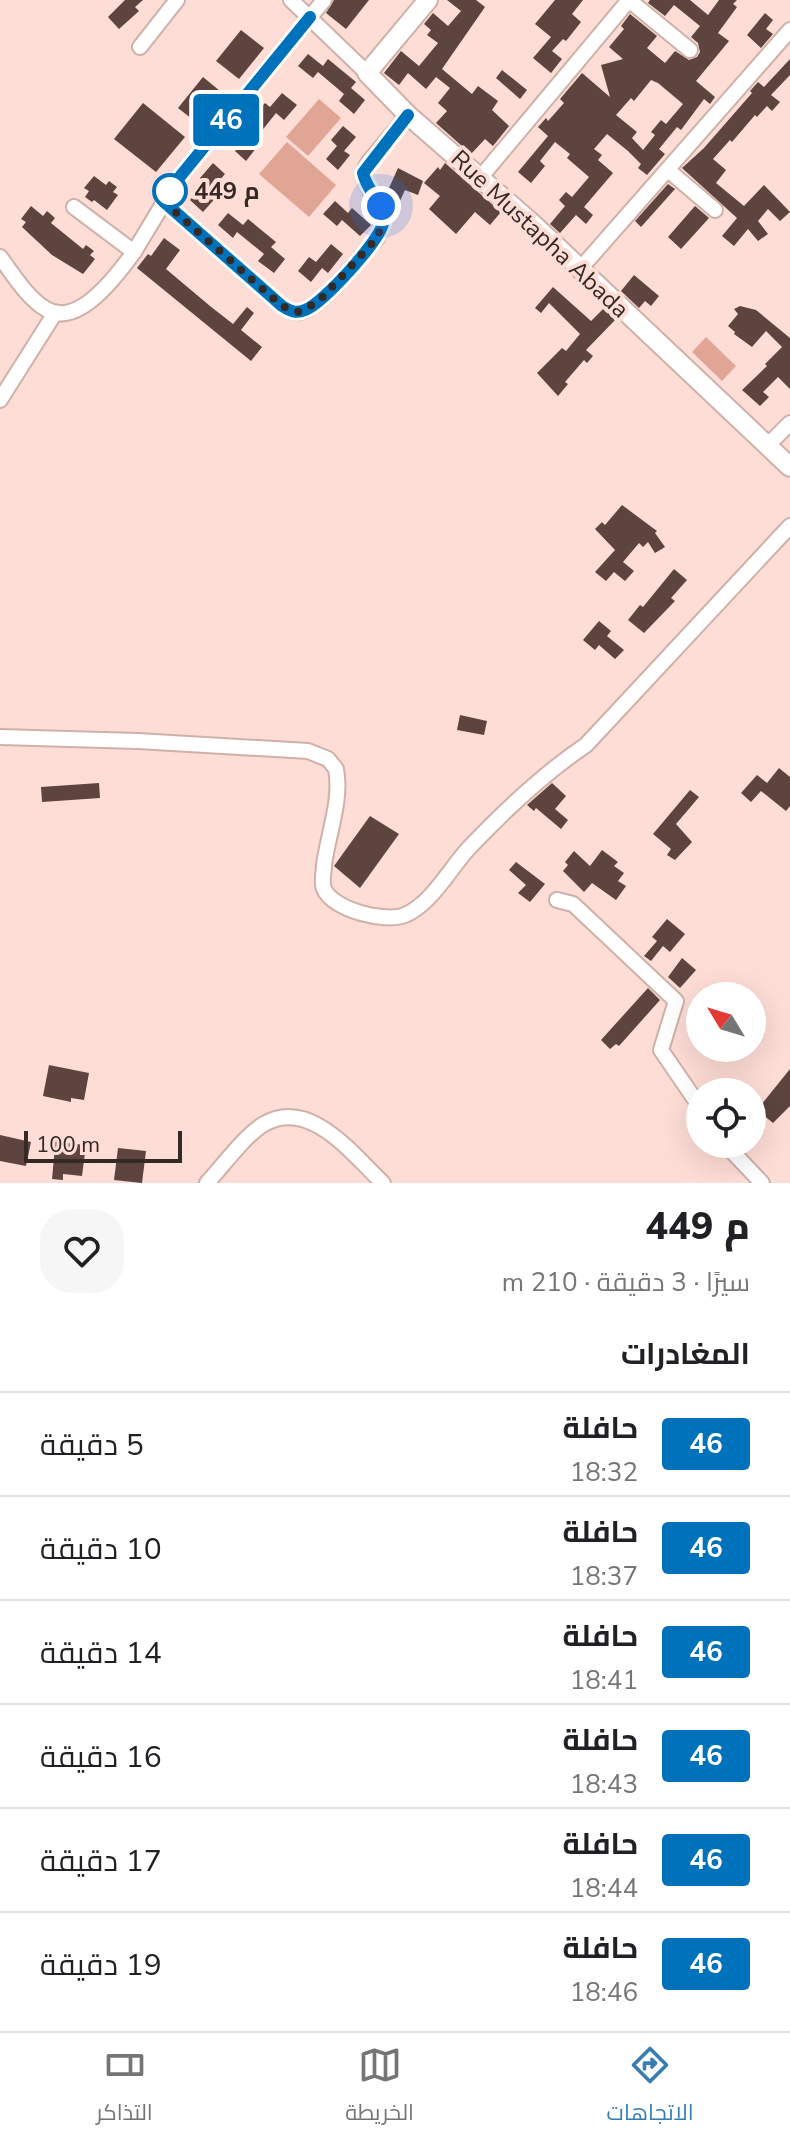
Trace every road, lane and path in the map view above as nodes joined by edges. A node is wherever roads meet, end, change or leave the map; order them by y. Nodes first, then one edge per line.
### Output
1 (177, 0) edge
2 (291, 0) edge
3 (324, 0) edge
4 (428, 0) edge
5 (310, 17) junction
6 (790, 30) edge
7 (140, 47) dead end
8 (690, 50) dead end
9 (367, 73) junction
10 (408, 115) junction
11 (668, 170) junction
12 (480, 178) junction
13 (164, 202) junction
14 (74, 207) dead end
15 (715, 210) dead end
16 (134, 252) junction
17 (0, 257) edge
18 (580, 269) junction
19 (55, 313) junction
20 (0, 400) edge
21 (790, 423) edge
22 (767, 446) junction
23 (790, 467) edge
24 (790, 526) edge
25 (0, 737) edge
26 (557, 900) dead end
27 (686, 1087) edge
28 (738, 1158) edge
29 (207, 1183) edge
30 (383, 1183) edge
31 (762, 1183) edge

1 - 7 street
2 - 5 street, Rue Mustapha Abada
3 - 5 street
4 - 9 main road
5 - 9 street, Rue Mustapha Abada
5 - 13 street
6 - 11 street
8 - 12 street
9 - 10 main road, Rue Mustapha Abada
10 - 12 main road, Rue Mustapha Abada
10 - 13 street
11 - 15 street
11 - 18 street
12 - 18 main road, Rue Mustapha Abada
13 - 16 street
14 - 16 street
16 - 19 street
17 - 19 street
18 - 22 main road, Rue Mustapha Abada
19 - 20 street
21 - 22 street
22 - 23 main road, Rue Mustapha Abada
24 - 25 street
26 - 27 street
28 - 31 street
29 - 30 street

